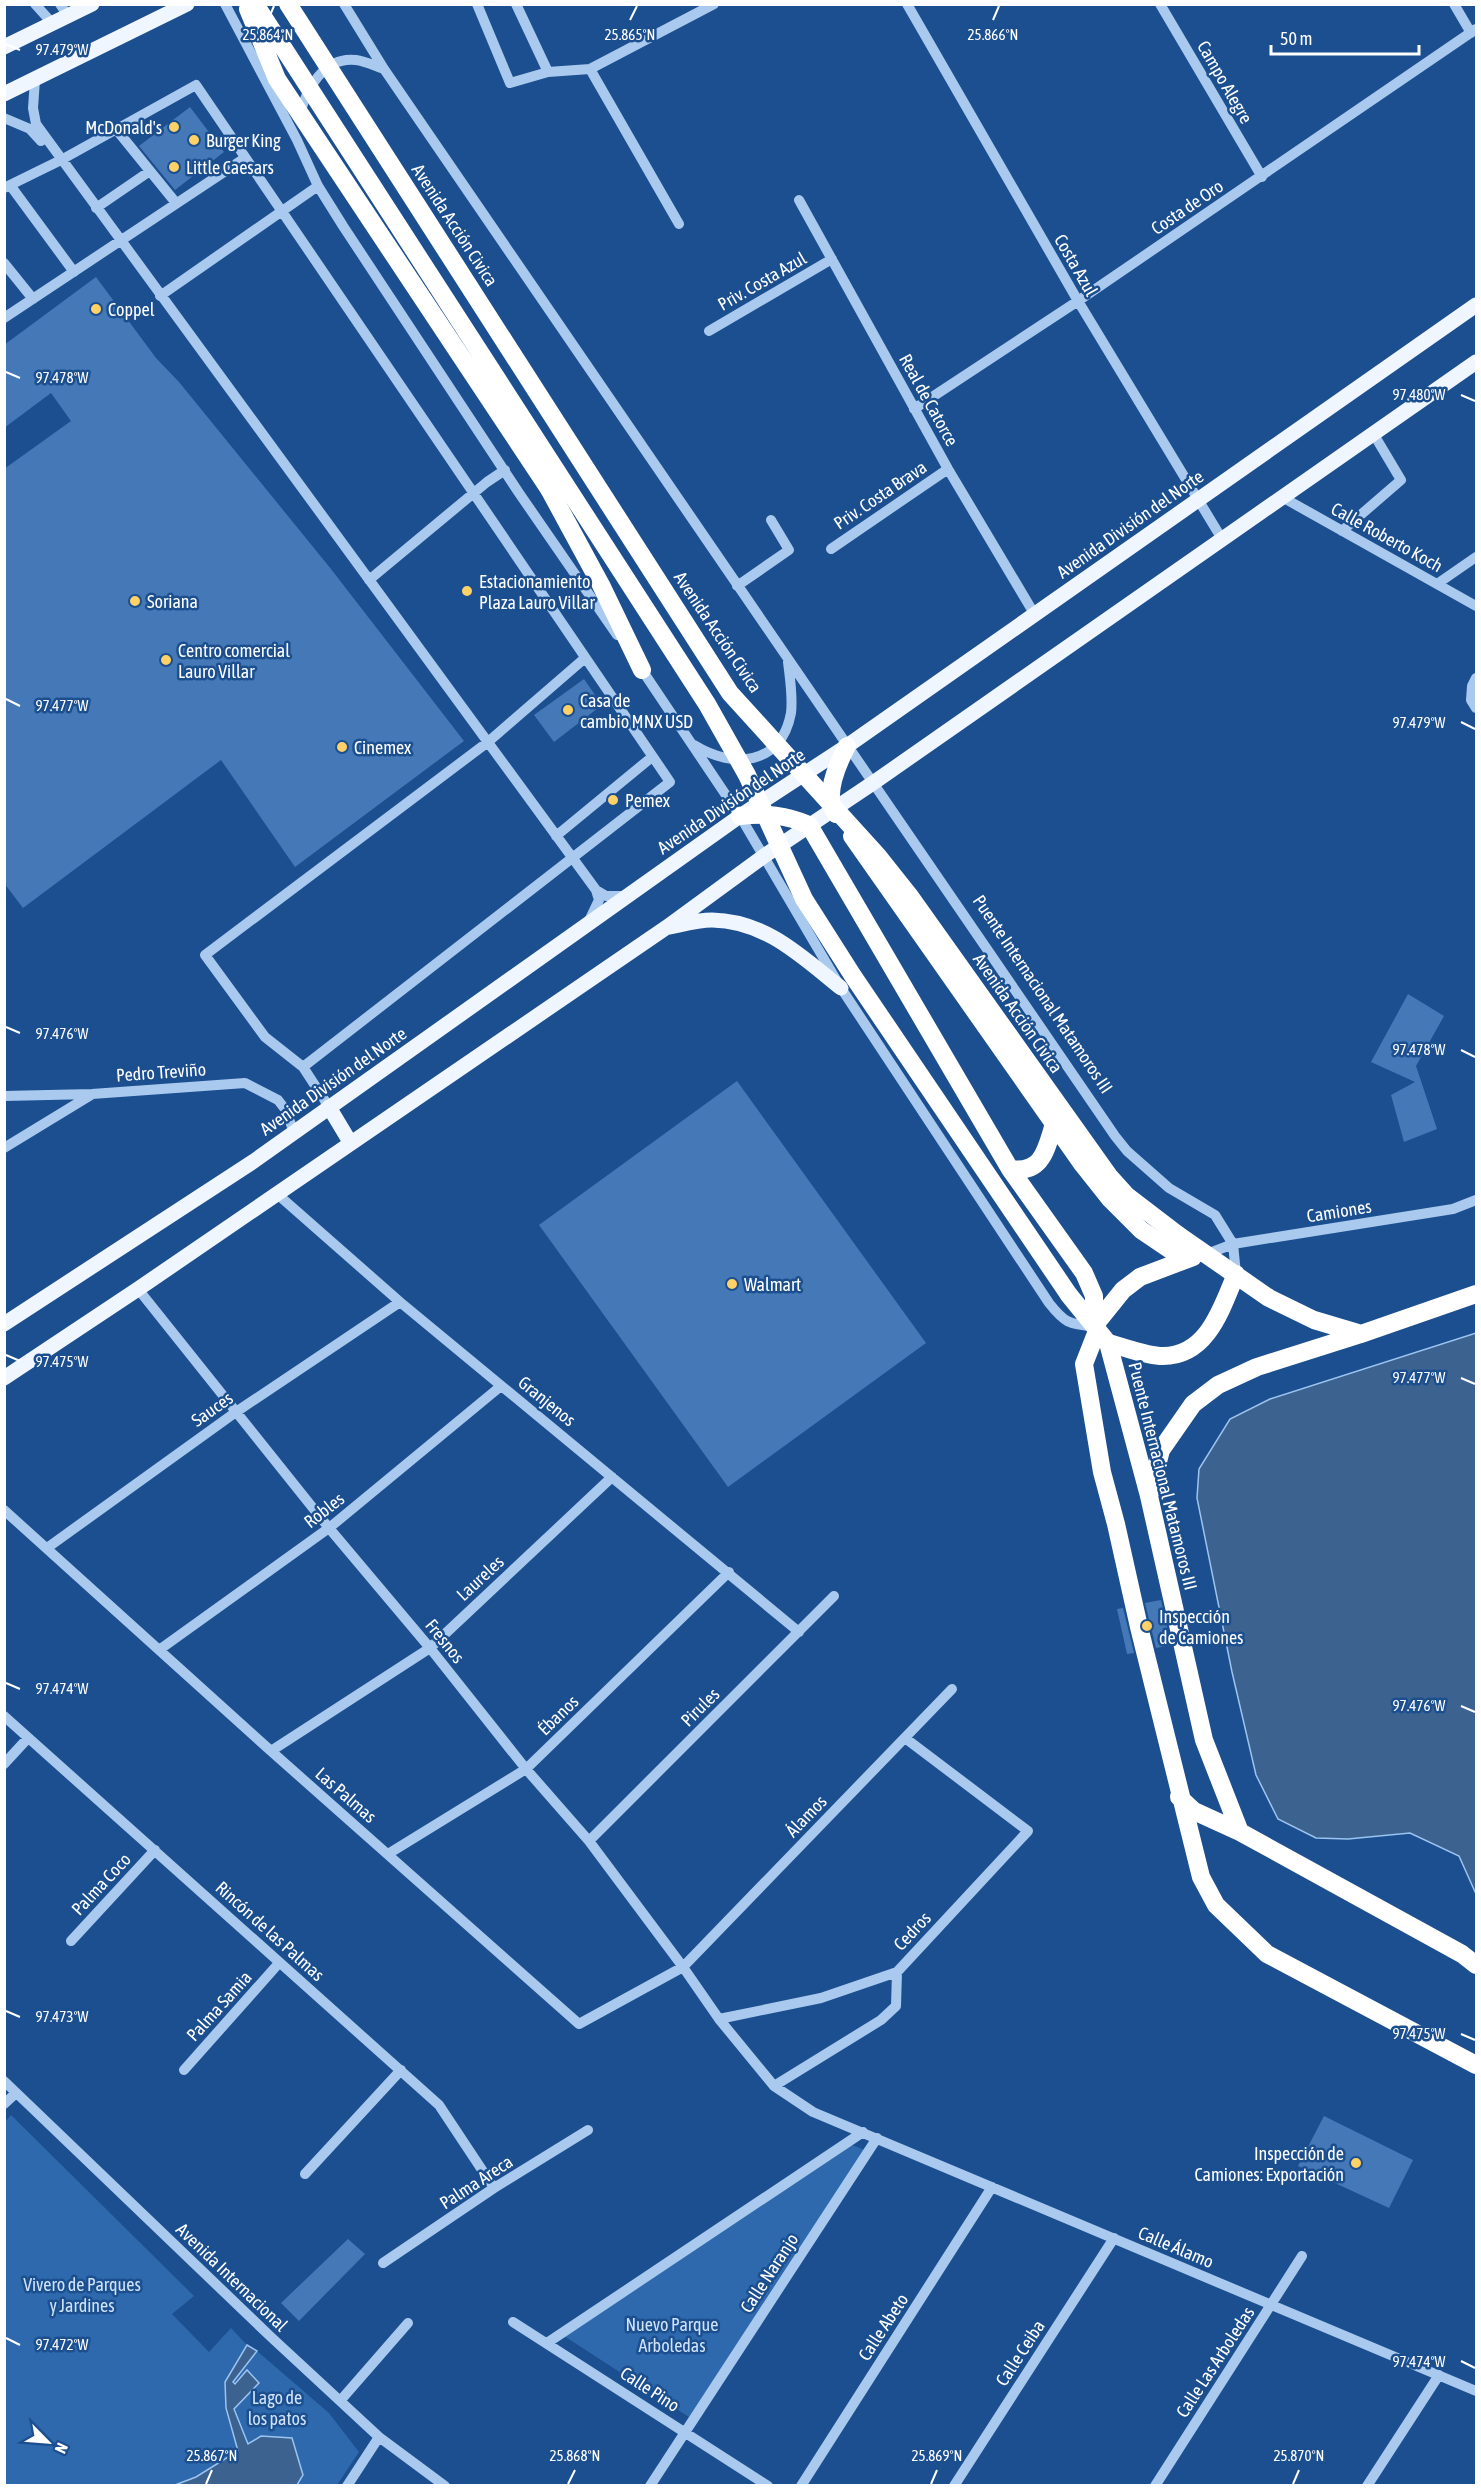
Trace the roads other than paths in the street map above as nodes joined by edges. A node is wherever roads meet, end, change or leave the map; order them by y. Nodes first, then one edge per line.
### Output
1 (35, 4) edge
2 (92, 4) edge
3 (187, 4) edge
4 (225, 4) edge
5 (246, 4) edge
6 (255, 4) edge
7 (288, 4) edge
8 (344, 4) edge
9 (477, 4) edge
10 (516, 4) edge
11 (714, 4) edge
12 (907, 4) edge
13 (1160, 4) edge
14 (1454, 4) edge
15 (64, 10) edge
16 (53, 24) junction
17 (1473, 31) edge
18 (4, 47) edge
19 (384, 69) junction
20 (590, 69) junction
21 (548, 72) junction
22 (35, 80) junction
23 (4, 94) edge
24 (4, 118) edge
25 (116, 129) junction
26 (297, 140) junction
27 (245, 158) junction
28 (61, 160) junction
29 (150, 171) junction
30 (1262, 177) junction
31 (318, 186) junction
32 (7, 187) edge
33 (799, 200) dead end
34 (176, 203) junction
35 (96, 208) junction
36 (282, 212) junction
37 (679, 224) dead end
38 (120, 241) junction
39 (832, 259) junction
40 (4, 263) edge
41 (74, 272) junction
42 (160, 296) junction
43 (33, 299) junction
44 (1078, 301) junction
45 (1476, 305) edge
46 (4, 318) edge
47 (709, 331) dead end
48 (1476, 362) edge
49 (914, 409) junction
50 (1373, 433) junction
51 (948, 469) junction
52 (505, 470) junction
53 (473, 493) junction
54 (1282, 497) junction
55 (1199, 500) junction
56 (771, 520) dead end
57 (1342, 531) junction
58 (1222, 539) junction
59 (831, 549) dead end
60 (1476, 557) edge
61 (369, 580) junction
62 (1437, 584) junction
63 (737, 586) junction
64 (1476, 606) edge
65 (1035, 615) junction
66 (585, 658) junction
67 (788, 660) junction
68 (642, 670) junction
69 (1476, 678) edge
70 (1476, 708) edge
71 (488, 742) junction
72 (689, 742) junction
73 (848, 746) junction
74 (651, 755) junction
75 (873, 783) junction
76 (833, 809) junction
77 (740, 816) junction
78 (809, 825) junction
79 (555, 835) junction
80 (764, 856) junction
81 (572, 857) junction
82 (596, 890) junction
83 (627, 896) junction
84 (585, 926) junction
85 (668, 927) junction
86 (841, 988) junction
87 (303, 1066) junction
88 (92, 1094) junction
89 (4, 1096) edge
90 (329, 1107) junction
91 (1054, 1124) junction
92 (294, 1132) junction
93 (350, 1143) junction
94 (4, 1148) edge
95 (1010, 1169) junction
96 (276, 1193) junction
97 (1476, 1200) edge
98 (1233, 1244) junction
99 (1207, 1254) junction
100 (1184, 1259) junction
101 (1236, 1274) junction
102 (138, 1289) junction
103 (1476, 1294) edge
104 (400, 1302) junction
105 (4, 1324) edge
106 (1100, 1333) junction
107 (1361, 1334) junction
108 (4, 1378) edge
109 (501, 1386) junction
110 (236, 1412) junction
111 (612, 1477) junction
112 (1149, 1496) junction
113 (4, 1510) edge
114 (329, 1528) junction
115 (46, 1548) junction
116 (729, 1572) junction
117 (834, 1596) dead end
118 (799, 1632) junction
119 (430, 1648) junction
120 (159, 1650) junction
121 (952, 1689) dead end
122 (4, 1716) edge
123 (28, 1738) junction
124 (905, 1738) junction
125 (271, 1751) junction
126 (4, 1764) edge
127 (526, 1769) junction
128 (1179, 1797) junction
129 (1240, 1833) junction
130 (589, 1841) junction
131 (155, 1850) junction
132 (388, 1854) junction
133 (71, 1941) dead end
134 (279, 1963) junction
135 (1476, 1965) edge
136 (684, 1967) junction
137 (897, 1972) junction
138 (719, 2019) junction
139 (1476, 2065) edge
140 (184, 2070) dead end
141 (401, 2070) junction
142 (4, 2081) edge
143 (774, 2086) junction
144 (16, 2093) junction
145 (4, 2104) edge
146 (588, 2130) dead end
147 (863, 2132) junction
148 (877, 2138) junction
149 (305, 2174) dead end
150 (992, 2187) junction
151 (494, 2188) junction
152 (1114, 2238) junction
153 (1302, 2256) dead end
154 (383, 2263) dead end
155 (1271, 2305) junction
156 (513, 2322) dead end
157 (408, 2323) dead end
158 (547, 2343) junction
159 (1439, 2375) junction
160 (1476, 2391) edge
161 (340, 2402) junction
162 (684, 2432) junction
163 (379, 2437) junction
164 (347, 2486) edge
165 (445, 2486) edge
166 (650, 2486) edge
167 (768, 2486) edge
168 (801, 2486) edge
169 (954, 2486) edge
170 (1155, 2486) edge
171 (1367, 2486) edge

1 - 16 street
2 - 15 main road
3 - 22 main road
4 - 26 street
5 - 68 highway, bridge
6 - 106 highway, Puente Internacional Matamoros III, bridge
7 - 99 highway, Avenida Acción Civica, bridge
8 - 19 street, Avenida Acción Civica
9 - 21 street
10 - 21 street
11 - 20 street
12 - 44 street, Costa Azul
13 - 30 street, Campo Alegre
14 - 17 street
15 - 16 main road
16 - 18 main road
17 - 30 street, Costa de Oro
19 - 26 street
19 - 63 street, Avenida Acción Civica
20 - 21 street
20 - 37 street
22 - 23 main road
22 - 28 street
24 - 28 street
25 - 27 street
25 - 28 street
25 - 29 street
26 - 31 street
27 - 34 street
27 - 36 street
28 - 32 street
28 - 35 street
29 - 34 street
29 - 35 street
30 - 44 street, Costa de Oro
31 - 36 street
31 - 52 street
32 - 41 street
33 - 39 street, Real de Catorce
34 - 38 street
35 - 38 street
36 - 42 street
36 - 53 street
38 - 41 street
38 - 42 street
39 - 47 street, Priv. Costa Azul
39 - 49 street, Real de Catorce
40 - 43 street
41 - 43 street
42 - 61 street
43 - 46 street
44 - 49 street, Costa de Oro
44 - 55 street, Costa Azul
45 - 55 main road, Avenida División del Norte
48 - 50 main road
49 - 51 street, Real de Catorce
50 - 54 main road
50 - 57 street
51 - 59 street, Priv. Costa Brava
51 - 65 street, Real de Catorce
52 - 53 street
52 - 68 street
53 - 61 street
53 - 66 street
54 - 57 street, Calle Roberto Koch
54 - 58 main road
55 - 58 street, Costa Azul
55 - 65 main road, Avenida División del Norte
56 - 63 street
57 - 62 street, Calle Roberto Koch
58 - 75 main road
60 - 62 street
61 - 71 street
62 - 64 street, Calle Roberto Koch
63 - 67 street, Avenida Acción Civica
65 - 73 main road, Avenida División del Norte
66 - 71 street
66 - 74 street
67 - 72 street
67 - 73 street, Avenida Acción Civica
68 - 72 street
69 - 70 street
71 - 79 street
71 - 87 street
72 - 77 street
73 - 75 street, Puente Internacional Matamoros III
73 - 76 highway
73 - 77 main road, Avenida División del Norte
74 - 79 street
74 - 81 street
75 - 76 main road
75 - 98 street, Puente Internacional Matamoros III
76 - 78 main road
76 - 91 highway
77 - 78 highway
77 - 80 street
77 - 83 main road, Avenida División del Norte
78 - 80 main road
78 - 95 highway
79 - 81 street
80 - 85 main road
80 - 86 street
81 - 82 street
81 - 87 street
82 - 83 street
82 - 84 street
83 - 84 main road, Avenida División del Norte
84 - 90 main road, Avenida División del Norte
85 - 86 main road
85 - 93 main road
86 - 106 street
87 - 90 street
88 - 89 street, Pedro Treviño
88 - 92 street, Pedro Treviño
88 - 94 street
90 - 92 main road, Avenida División del Norte
90 - 93 main road
91 - 95 highway
91 - 100 highway
92 - 105 main road, Avenida División del Norte
93 - 96 main road
95 - 106 highway
96 - 102 main road
96 - 104 street, Granjenos
97 - 98 street, Camiones
98 - 99 street, Camiones
98 - 101 street, Puente Internacional Matamoros III
99 - 100 highway
99 - 101 highway
100 - 106 highway
101 - 106 highway
101 - 107 highway
102 - 108 main road
102 - 110 street, Fresnos
103 - 107 highway
104 - 109 street, Granjenos
104 - 110 street, Sauces
106 - 112 highway, Puente Internacional Matamoros III
106 - 128 highway
107 - 112 highway
109 - 111 street, Granjenos
109 - 114 street, Robles
110 - 114 street, Fresnos
110 - 115 street, Sauces
111 - 116 street, Granjenos
111 - 119 street, Laureles
112 - 129 highway, Puente Internacional Matamoros III
113 - 115 street, Las Palmas
114 - 119 street, Fresnos
114 - 120 street, Robles
115 - 120 street, Las Palmas
116 - 118 street, Granjenos
116 - 127 street, Ébanos
117 - 118 street, Pirules
118 - 130 street, Pirules
119 - 125 street, Laureles
119 - 127 street, Fresnos
120 - 125 street, Las Palmas
121 - 124 street, Álamos
122 - 123 street, Rincón de las Palmas
123 - 126 street
123 - 131 street, Rincón de las Palmas
124 - 136 street, Álamos
124 - 137 street, Cedros
125 - 132 street, Las Palmas
127 - 130 street, Fresnos
127 - 132 street, Ébanos
128 - 129 highway
128 - 139 highway
129 - 135 highway
130 - 136 street, Fresnos
131 - 133 street, Palma Coco
131 - 134 street, Rincón de las Palmas
132 - 136 street, Las Palmas
134 - 140 street, Palma Samia
134 - 141 street, Rincón de las Palmas
136 - 138 street, Fresnos
137 - 138 street, Cedros
137 - 143 street
138 - 143 street, Fresnos
141 - 149 street
141 - 151 street, Rincón de las Palmas
142 - 144 street, Avenida Internacional
143 - 147 street, Calle Álamo
144 - 145 street
144 - 161 street, Avenida Internacional
146 - 151 street, Palma Areca
147 - 148 street, Calle Álamo
147 - 158 street
148 - 150 street, Calle Álamo
148 - 162 street, Calle Naranjo
150 - 152 street, Calle Álamo
150 - 168 street, Calle Abeto
151 - 154 street, Palma Areca
152 - 155 street, Calle Álamo
152 - 169 street, Calle Ceiba
153 - 155 street, Calle Las Arboledas
155 - 159 street, Calle Álamo
155 - 170 street, Calle Las Arboledas
156 - 158 street, Calle Pino
157 - 161 street
158 - 162 street, Calle Pino
159 - 160 street, Calle Álamo
159 - 171 street
161 - 163 street, Avenida Internacional
162 - 166 street, Calle Naranjo
162 - 167 street, Calle Pino
163 - 164 street
163 - 165 street, Avenida Internacional

